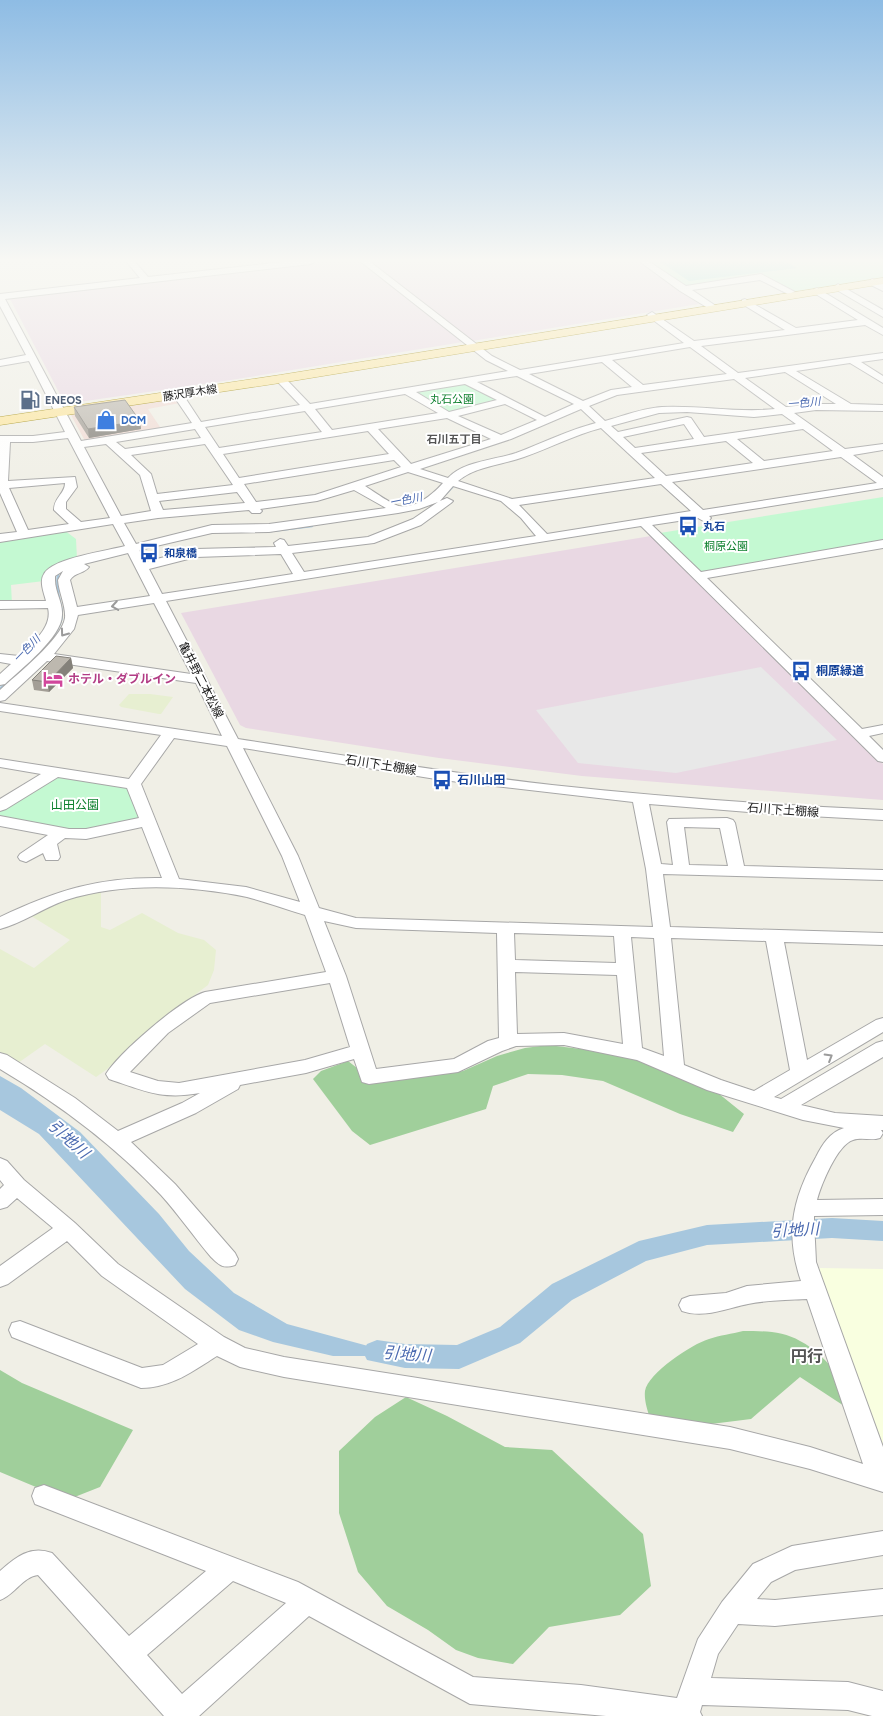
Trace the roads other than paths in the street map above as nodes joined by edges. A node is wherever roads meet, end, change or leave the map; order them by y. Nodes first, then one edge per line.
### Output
1 (24, 341) edge
2 (467, 341) edge
3 (503, 341) edge
4 (689, 341) edge
5 (716, 341) edge
6 (693, 344) junction
7 (473, 346) junction
8 (883, 356) edge
9 (32, 357) junction
10 (604, 359) junction
11 (852, 360) junction
12 (0, 361) edge
13 (787, 369) junction
14 (520, 374) junction
15 (737, 376) junction
16 (280, 379) junction
17 (883, 380) edge
18 (468, 382) junction
19 (640, 388) junction
20 (408, 392) junction
21 (178, 395) junction
22 (506, 402) junction
23 (582, 404) junction
24 (848, 407) junction
25 (883, 408) edge
26 (309, 409) junction
27 (60, 410) junction
28 (788, 413) junction
29 (883, 413) edge
30 (448, 415) junction
31 (0, 417) edge
32 (544, 420) junction
33 (0, 421) edge
34 (199, 426) junction
35 (805, 426) junction
36 (370, 427) junction
37 (607, 428) junction
38 (517, 432) junction
39 (72, 434) junction
40 (328, 434) junction
41 (728, 437) junction
42 (2, 438) edge
43 (108, 440) junction
44 (208, 440) junction
45 (500, 440) junction
46 (701, 441) junction
47 (78, 446) junction
48 (547, 447) junction
49 (883, 447) edge
50 (633, 451) junction
51 (216, 452) junction
52 (123, 453) junction
53 (843, 453) junction
54 (396, 456) junction
55 (1, 460) edge
56 (762, 465) junction
57 (409, 469) junction
58 (664, 480) junction
59 (455, 484) junction
60 (883, 484) edge
61 (1, 485) edge
62 (238, 485) junction
63 (356, 486) junction
64 (883, 493) edge
65 (154, 498) junction
66 (510, 503) junction
67 (251, 505) junction
68 (398, 510) junction
69 (158, 514) junction
70 (704, 518) junction
71 (117, 520) junction
72 (79, 526) junction
73 (648, 526) junction
74 (271, 530) junction
75 (24, 535) junction
76 (0, 538) edge
77 (545, 539) junction
78 (883, 544) edge
79 (284, 550) junction
80 (134, 551) junction
81 (142, 567) junction
82 (698, 576) junction
83 (301, 577) junction
84 (161, 603) junction
85 (54, 604) junction
86 (0, 605) edge
87 (71, 612) junction
88 (42, 657) junction
89 (0, 658) edge
90 (22, 661) junction
91 (201, 680) junction
92 (0, 681) edge
93 (2, 700) edge
94 (883, 729) edge
95 (170, 733) junction
96 (859, 734) junction
97 (230, 738) junction
98 (883, 758) edge
99 (0, 763) edge
100 (55, 772) junction
101 (133, 784) junction
102 (640, 798) junction
103 (0, 806) edge
104 (883, 806) edge
105 (883, 815) edge
106 (148, 820) junction
107 (0, 822) edge
108 (62, 832) junction
109 (26, 857) dead end
110 (654, 869) junction
111 (682, 870) junction
112 (737, 871) junction
113 (883, 875) edge
114 (173, 884) junction
115 (314, 914) junction
116 (0, 924) edge
117 (505, 928) junction
118 (622, 931) junction
119 (662, 933) junction
120 (774, 936) junction
121 (883, 939) edge
122 (506, 966) junction
123 (625, 969) junction
124 (337, 976) junction
125 (883, 1024) edge
126 (508, 1041) junction
127 (883, 1048) edge
128 (633, 1051) junction
129 (361, 1052) junction
130 (0, 1060) edge
131 (675, 1069) junction
132 (800, 1072) junction
133 (246, 1076) junction
134 (757, 1098) junction
135 (783, 1107) junction
136 (883, 1123) edge
137 (883, 1134) edge
138 (116, 1140) junction
139 (0, 1166) edge
140 (8, 1194) edge
141 (883, 1207) edge
142 (804, 1210) junction
143 (68, 1229) junction
144 (226, 1260) dead end
145 (0, 1278) edge
146 (814, 1289) junction
147 (690, 1305) dead end
148 (20, 1330) dead end
149 (216, 1344) junction
150 (881, 1480) edge
151 (44, 1496) dead end
152 (883, 1543) edge
153 (229, 1568) junction
154 (0, 1588) edge
155 (306, 1602) junction
156 (883, 1602) edge
157 (731, 1611) junction
158 (128, 1654) junction
159 (883, 1706) edge
160 (689, 1707) edge
161 (181, 1715) edge

1 - 9 street, 亀井野二本松線
2 - 7 street
3 - 7 main road, 藤沢厚木線
4 - 6 street
5 - 6 street
6 - 10 street
6 - 15 street
7 - 14 street
7 - 16 main road, 藤沢厚木線
7 - 27 main road, 藤沢厚木線
8 - 11 street
9 - 12 street
9 - 27 street, 亀井野二本松線
10 - 14 street
10 - 19 street
11 - 13 street
11 - 17 street
13 - 15 street
13 - 24 street
14 - 18 street
14 - 23 street
15 - 19 street
15 - 28 street
16 - 21 main road, 藤沢厚木線
16 - 26 street
18 - 20 street
18 - 22 street
19 - 23 street
20 - 26 street
20 - 30 street
21 - 27 main road, 藤沢厚木線
21 - 34 street
22 - 30 street
22 - 32 street
23 - 32 street
23 - 37 street
24 - 25 street
24 - 28 street
26 - 34 street
26 - 40 street
27 - 31 main road, 藤沢厚木線
27 - 33 main road, 藤沢厚木線
27 - 39 street, 亀井野二本松線
28 - 29 street
28 - 35 street
28 - 37 street
30 - 36 street
30 - 45 street
32 - 38 street
34 - 43 street
34 - 44 street
35 - 41 street
35 - 53 street
36 - 40 street
36 - 54 street
37 - 46 street
37 - 48 street
37 - 50 street
38 - 45 street
38 - 48 street
39 - 42 street
39 - 47 street, 亀井野二本松線
40 - 51 street
41 - 46 street
41 - 56 street
42 - 55 street
43 - 47 street
43 - 52 street
44 - 51 street
44 - 52 street
45 - 57 street
46 - 50 street
47 - 71 street, 亀井野二本松線
48 - 59 street
49 - 53 street
50 - 58 street
51 - 62 street
52 - 65 street
53 - 56 street
53 - 60 street
54 - 57 street
54 - 62 street
55 - 61 street
56 - 58 street
57 - 59 street
57 - 63 street
58 - 66 street
58 - 70 street
59 - 66 street
59 - 68 street
59 - 79 street
60 - 70 street
61 - 72 street
61 - 75 street
62 - 65 street
62 - 67 street
63 - 67 street
63 - 68 street
64 - 70 street
65 - 69 street
66 - 77 street
67 - 69 street
67 - 74 street
68 - 74 street
69 - 71 street
70 - 73 street
71 - 72 street
71 - 80 street, 亀井野二本松線
72 - 75 street
73 - 77 street
73 - 82 street
73 - 84 street
74 - 79 street
74 - 80 street
75 - 76 street
77 - 83 street
78 - 82 street
79 - 81 street
79 - 83 street
80 - 81 street, 亀井野二本松線
80 - 85 street
80 - 87 street
81 - 84 street, 亀井野二本松線
82 - 96 street
83 - 84 street
84 -> 87 street
84 - 91 street, 亀井野二本松線
85 - 86 street
85 - 90 street
87 -> 88 street
88 - 91 street
88 - 93 street
89 - 90 street
90 - 92 street
91 - 97 street, 亀井野二本松線
93 - 95 street, 石川下土棚線
93 - 97 street, 石川下土棚線
94 - 96 street
95 - 97 street, 石川下土棚線
95 - 101 street
96 - 98 street
97 - 102 street, 石川下土棚線
97 - 104 street, 石川下土棚線
97 - 115 street, 亀井野二本松線
99 - 100 street
100 - 101 street
100 - 103 street
101 - 106 street
102 - 105 street, 石川下土棚線
102 - 110 street
106 - 108 street
106 - 114 street
107 - 108 street
108 - 109 street
110 - 111 street
110 - 119 street
111 - 112 street
111 - 112 street
112 - 113 street
114 - 115 street
114 - 116 street
115 - 117 street
115 - 124 street, 亀井野二本松線
117 - 118 street
117 - 122 street
118 - 119 street
118 - 123 street
119 - 120 street
119 - 131 street
120 - 121 street
120 - 132 street
122 - 123 street
122 - 126 street
123 - 128 street
124 - 129 street, 亀井野二本松線
124 - 133 street
132 -> 125 street
126 - 128 street
126 - 129 street, 亀井野二本松線
127 - 135 street
128 - 131 street
129 - 133 street
130 - 138 street
131 - 134 street
132 - 134 street
133 - 138 street
134 - 135 street
135 - 136 street
137 - 142 street
138 - 144 street
139 - 140 street
140 - 143 street
141 - 142 street
142 - 146 street
143 - 145 street
143 - 149 street
146 - 147 street
146 - 150 street
148 - 149 street
149 - 150 street
151 - 153 street
152 - 157 street
153 - 155 street
153 - 158 street
154 - 158 street
155 - 160 street
155 - 161 street
156 - 157 street
157 - 160 street
158 - 161 street
159 - 160 street

